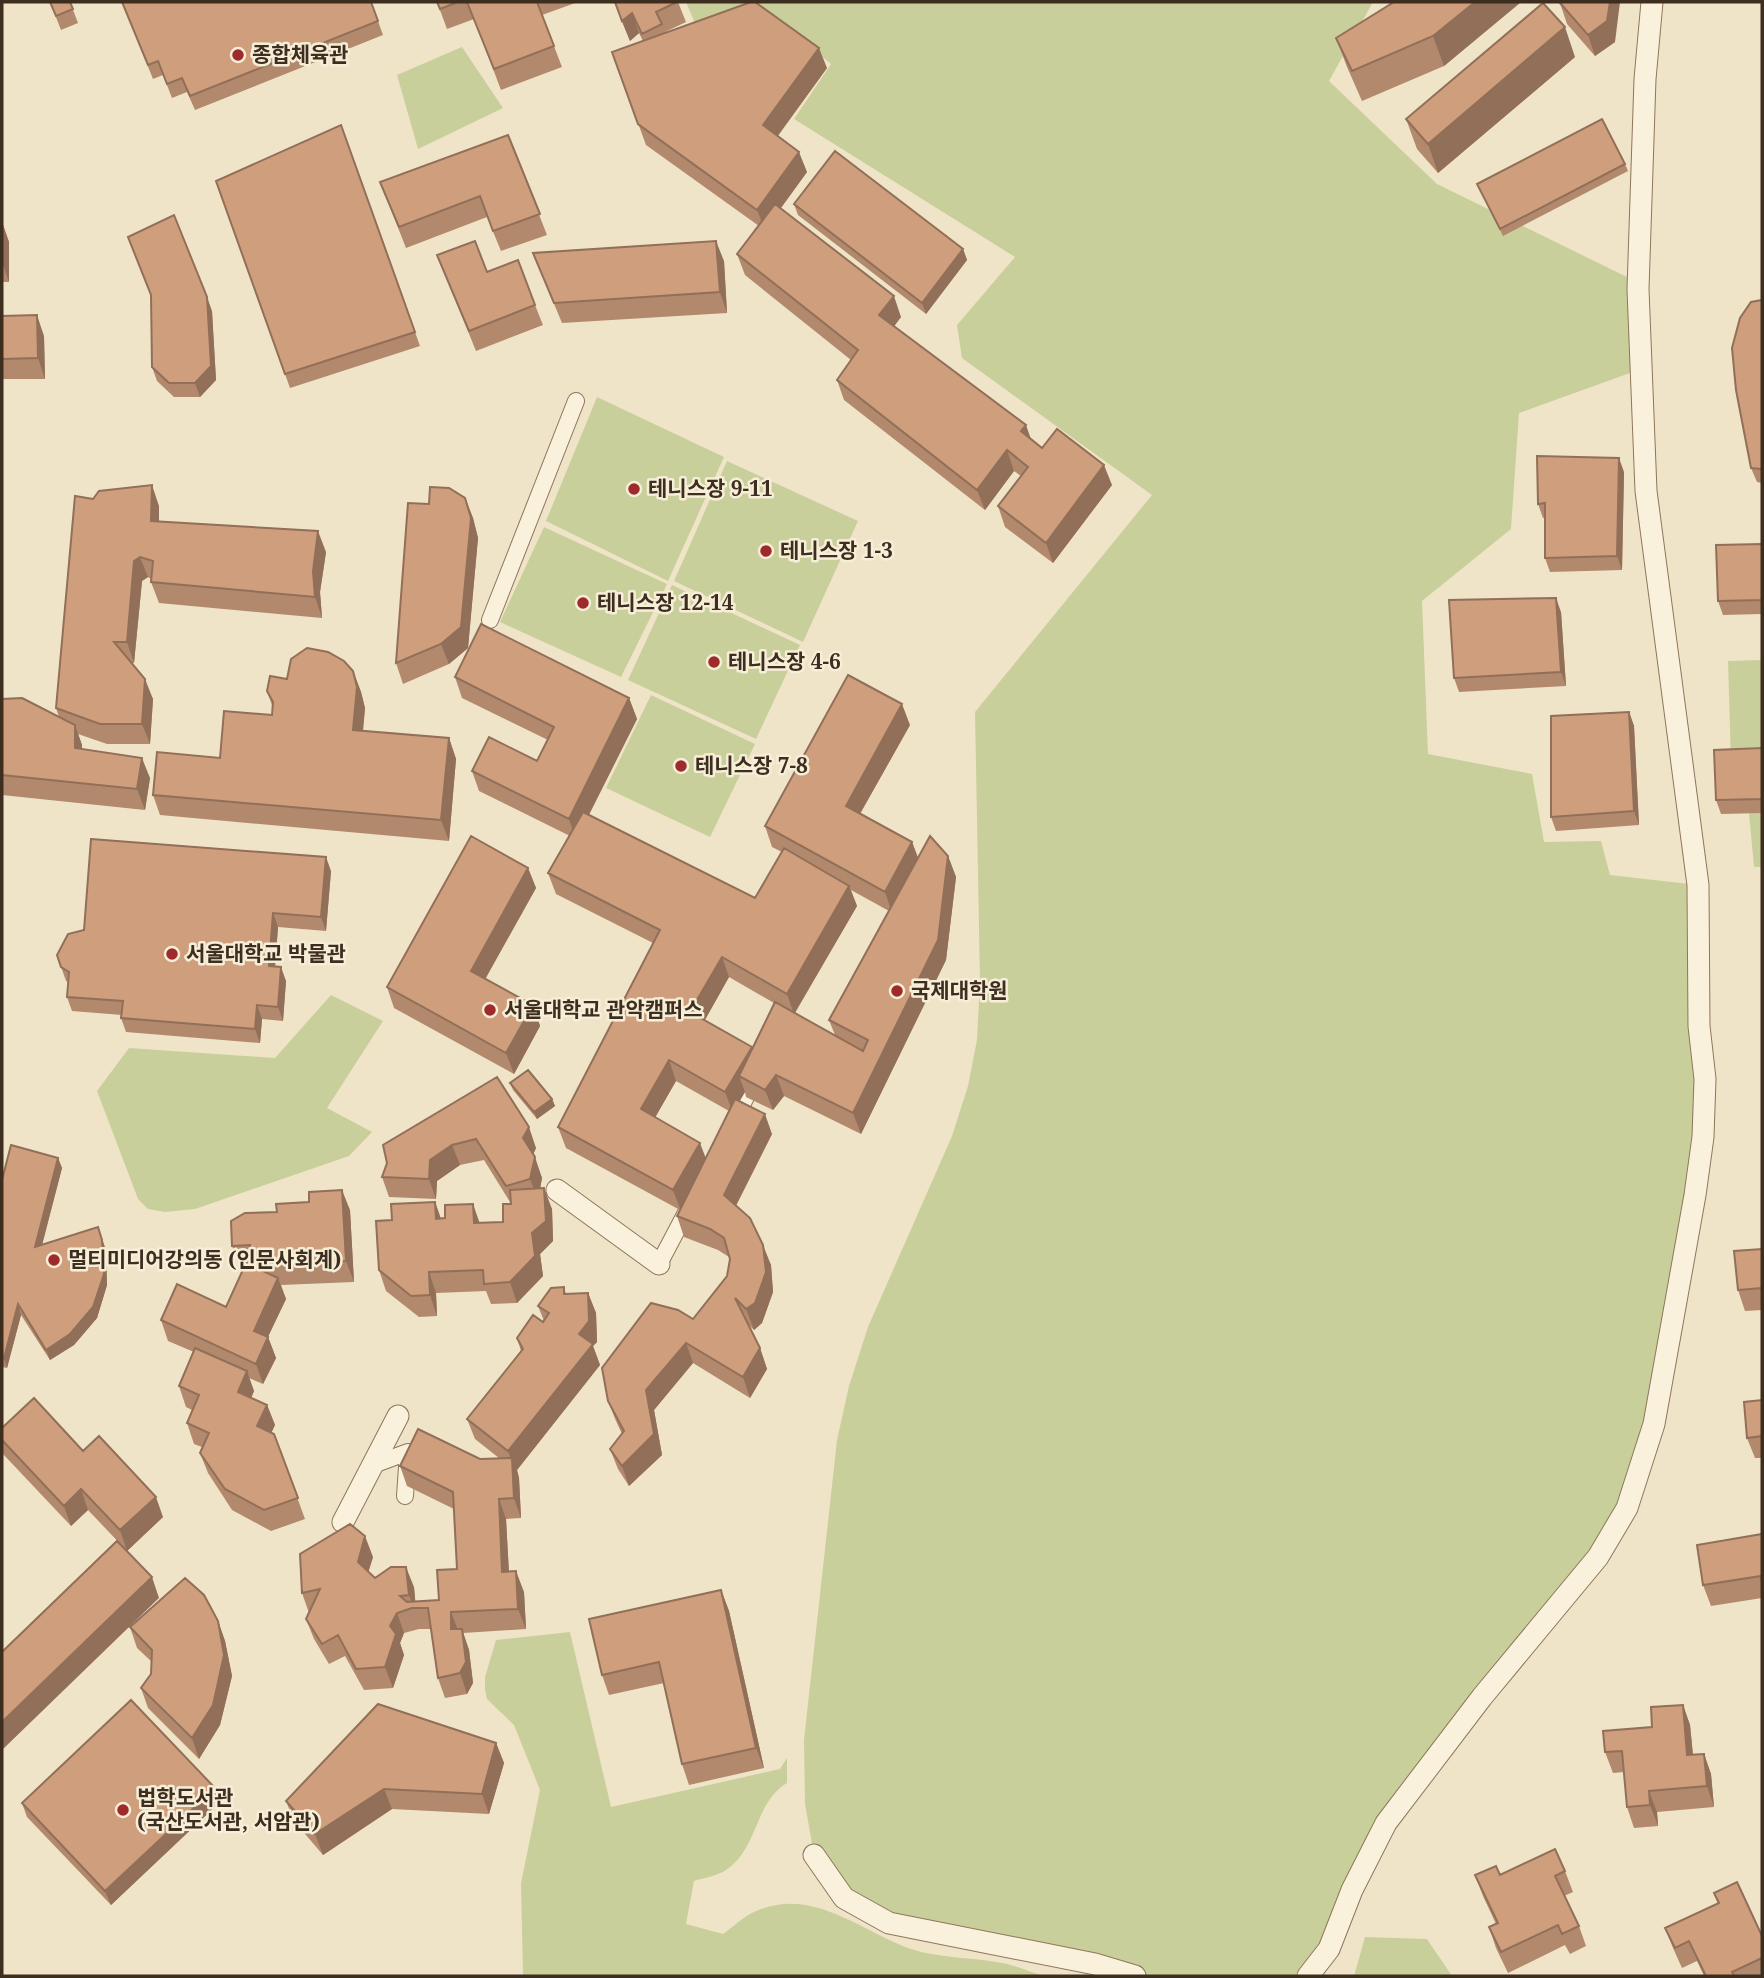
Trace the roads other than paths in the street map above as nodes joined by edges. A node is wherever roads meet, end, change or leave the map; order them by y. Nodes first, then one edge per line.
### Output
1 (1652, 2) edge
2 (576, 401) dead end
3 (490, 620) dead end
4 (746, 1097) edge
5 (728, 1132) edge
6 (557, 1190) dead end
7 (697, 1192) edge
8 (659, 1264) joint
9 (398, 1416) dead end
10 (373, 1465) junction
11 (405, 1496) edge
12 (344, 1522) dead end
13 (814, 1855) dead end
14 (1135, 1976) edge
15 (1308, 1976) edge

1 - 15 street
2 - 3 street
4 - 5 street
6 - 8 street
7 - 8 street
9 - 10 street
10 - 11 street
10 - 12 street
13 - 14 street

